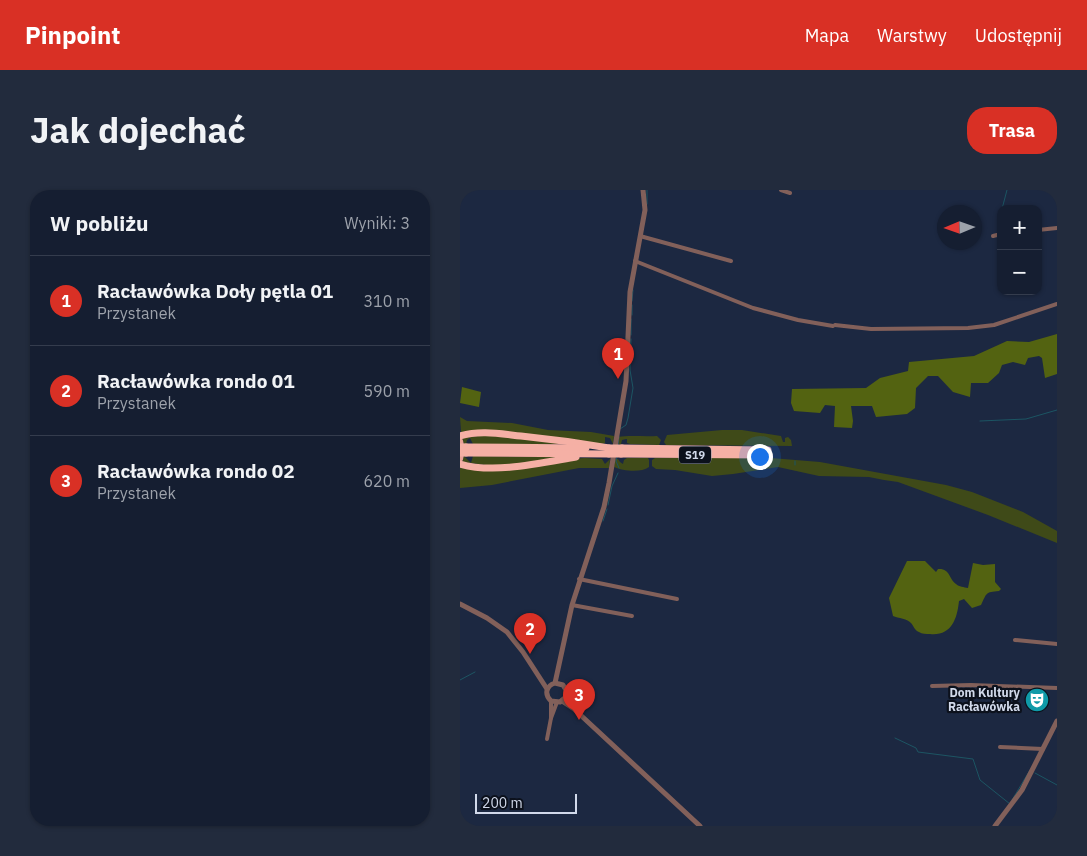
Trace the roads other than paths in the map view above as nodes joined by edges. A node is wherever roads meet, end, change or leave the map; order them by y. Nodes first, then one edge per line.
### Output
1 (643, 190) edge
2 (781, 190) edge
3 (790, 193) dead end
4 (1057, 228) edge
5 (1042, 230) edge
6 (997, 235) edge
7 (640, 236) junction
8 (993, 236) dead end
9 (635, 261) junction
10 (731, 261) dead end
11 (1057, 304) edge
12 (460, 436) edge
13 (460, 440) edge
14 (463, 450) edge
15 (609, 451) junction
16 (769, 453) dead end
17 (595, 454) junction
18 (460, 459) edge
19 (460, 464) edge
20 (580, 579) junction
21 (677, 599) dead end
22 (460, 604) edge
23 (572, 605) junction
24 (632, 616) dead end
25 (1015, 640) dead end
26 (1057, 644) edge
27 (539, 675) junction
28 (556, 683) junction
29 (932, 686) dead end
30 (1057, 688) edge
31 (547, 689) junction
32 (562, 700) junction
33 (551, 701) junction
34 (551, 718) junction
35 (1057, 721) edge
36 (547, 739) dead end
37 (1000, 747) dead end
38 (1044, 750) junction
39 (700, 826) edge
40 (995, 826) edge

1 - 7 street
2 - 3 street
4 - 5 street
6 - 8 street
7 - 9 street
7 - 10 street
9 - 11 street
9 - 20 street
12 - 15 highway
13 - 18 highway
14 - 15 highway, S19
14 - 17 highway, S19
15 - 16 highway, S19, bridge
15 - 17 highway, S19
17 - 19 highway
20 - 21 street
20 - 23 street
22 - 27 street
23 - 24 street
23 - 28 street
25 - 26 street
27 - 28 street
27 - 31 street
28 - 31 street
28 - 32 street
29 - 30 street
31 - 33 street
32 - 33 street
32 - 34 street
32 - 39 street
33 - 34 street
34 - 36 street
35 - 38 street
37 - 38 street
38 - 40 street

